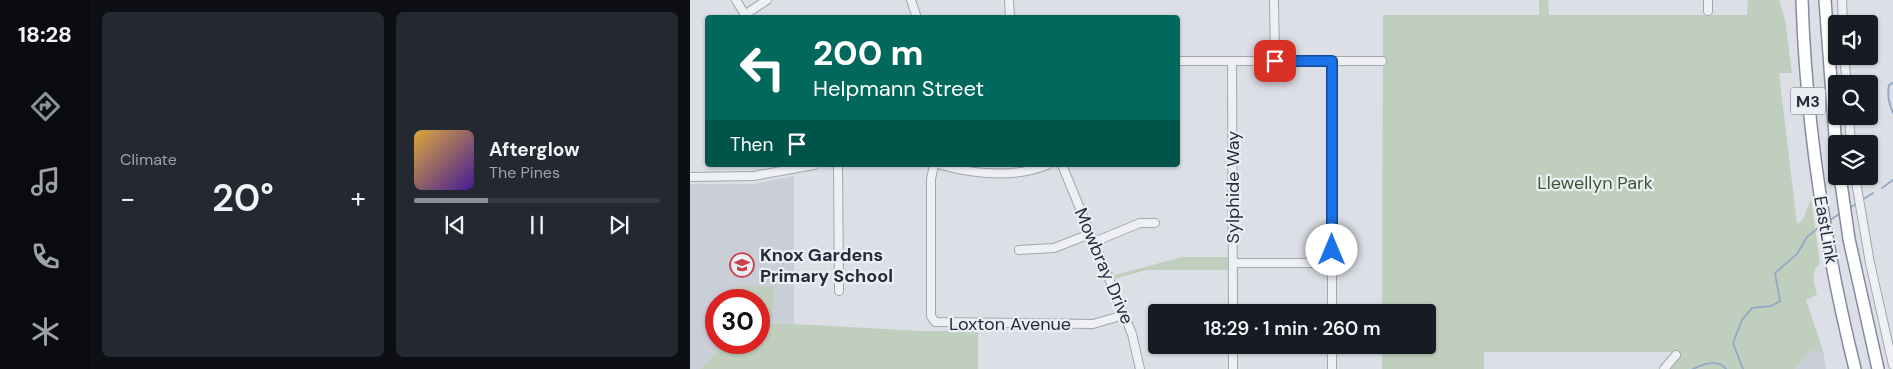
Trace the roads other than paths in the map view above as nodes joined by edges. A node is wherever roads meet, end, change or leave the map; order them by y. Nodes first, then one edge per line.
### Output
1 (736, 0) edge
2 (767, 0) edge
3 (912, 0) edge
4 (1009, 0) edge
5 (1274, 0) edge
6 (1708, 0) edge
7 (1802, 0) edge
8 (1825, 0) edge
9 (1842, 0) edge
10 (1708, 11) dead end
11 (745, 15) edge
12 (747, 15) edge
13 (916, 15) edge
14 (1010, 15) edge
15 (1843, 15) edge
16 (1180, 61) edge
17 (1232, 61) junction
18 (1275, 61) junction
19 (1332, 61) junction
20 (1382, 62) dead end
21 (1835, 135) edge
22 (792, 167) edge
23 (838, 167) edge
24 (934, 167) edge
25 (948, 167) edge
26 (1042, 167) edge
27 (1063, 167) edge
28 (770, 169) edge
29 (690, 177) edge
30 (1841, 185) edge
31 (1857, 185) edge
32 (1155, 222) dead end
33 (1090, 234) junction
34 (1094, 242) junction
35 (1019, 250) dead end
36 (1233, 263) junction
37 (1332, 263) junction
38 (839, 291) dead end
39 (1233, 304) edge
40 (1332, 304) edge
41 (1124, 315) junction
42 (1233, 354) edge
43 (1332, 354) edge
44 (1676, 355) dead end
45 (1893, 365) edge
46 (1140, 369) edge
47 (1232, 369) edge
48 (1332, 369) edge
49 (1664, 369) edge
50 (1855, 369) edge
51 (1878, 369) edge

1 - 11 street
2 - 12 street
3 - 13 street
4 - 14 street
5 - 18 street
6 - 10 street
7 - 50 highway, EastLink / M3
8 - 21 highway, M3
9 - 15 street
16 - 17 street
17 - 18 street
17 - 36 street, Sylphide Way
18 - 19 street
19 - 20 street
19 - 37 street
22 - 28 street
23 - 38 street
24 - 41 street, Loxton Avenue
25 - 26 street
27 - 33 street, Mowbray Drive
28 - 29 street
30 - 51 highway, EastLink
31 - 45 street
32 - 34 street
33 - 34 street, Mowbray Drive
33 - 35 street
34 - 41 street, Mowbray Drive
36 - 37 street
36 - 39 street, Sylphide Way
37 - 40 street
41 - 46 street, Mowbray Drive
42 - 47 street
43 - 48 street
44 - 49 street

